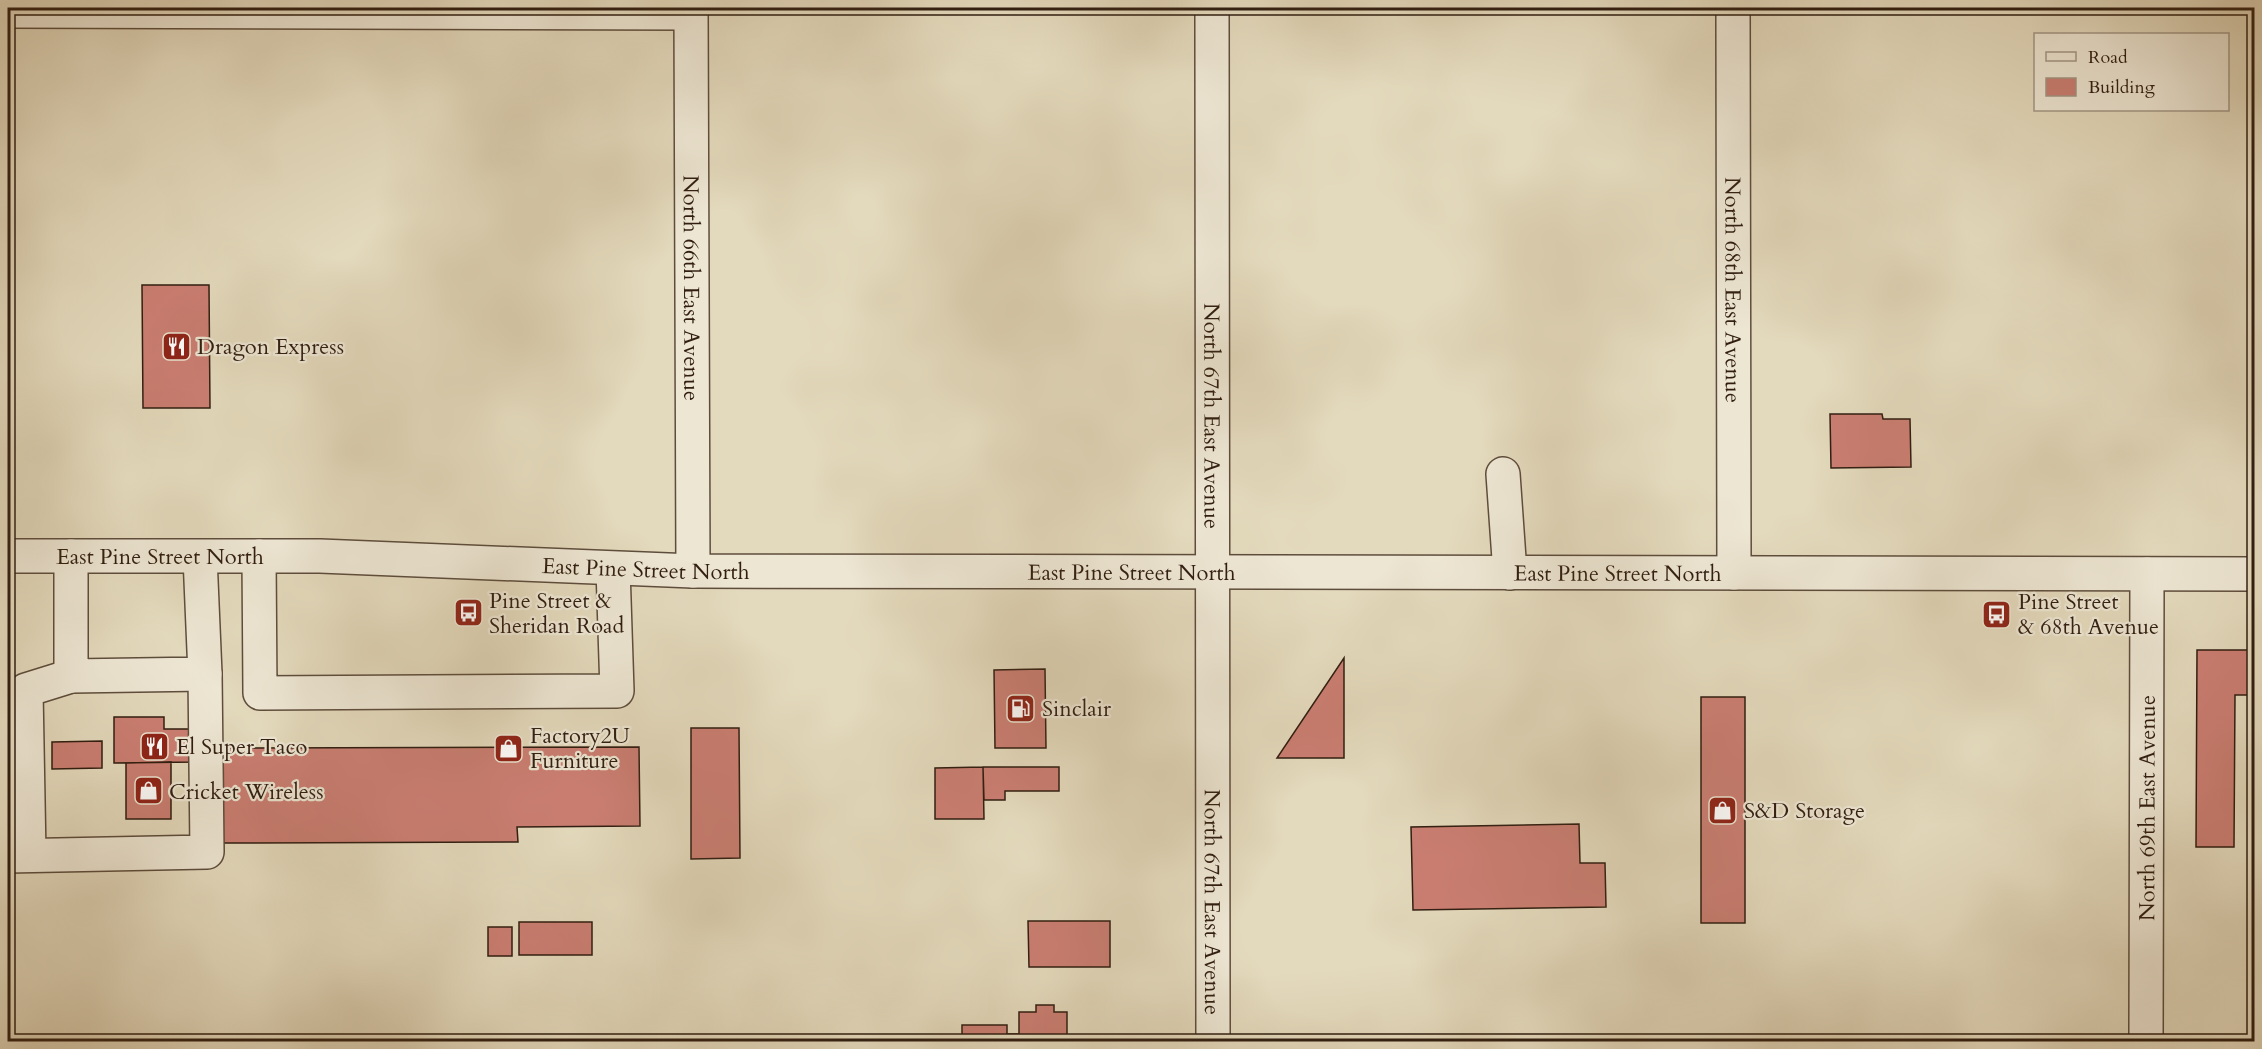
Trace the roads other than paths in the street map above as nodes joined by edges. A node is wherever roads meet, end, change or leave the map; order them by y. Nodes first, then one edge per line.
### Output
1 (1212, 8) edge
2 (1734, 8) edge
3 (691, 10) edge
4 (8, 11) edge
5 (1503, 474) dead end
6 (8, 556) edge
7 (71, 556) junction
8 (259, 556) junction
9 (200, 557) junction
10 (613, 569) junction
11 (693, 571) junction
12 (1213, 572) junction
13 (1510, 573) junction
14 (1734, 573) junction
15 (2147, 574) junction
16 (2254, 574) edge
17 (205, 674) junction
18 (71, 676) junction
19 (16, 690) edge
20 (18, 856) edge
21 (1213, 1041) edge
22 (2146, 1041) edge

1 - 12 street, North 67th East Avenue
2 - 14 street, North 68th East Avenue
3 - 4 street
3 - 11 street, North 66th East Avenue
5 - 13 street
6 - 7 street, East Pine Street North
7 - 9 street, East Pine Street North
7 - 18 street
8 - 9 street, East Pine Street North
8 - 10 street, East Pine Street North
8 - 10 street
9 - 17 street
10 - 11 street, East Pine Street North
11 - 12 street, East Pine Street North
12 - 13 street, East Pine Street North
12 - 21 street, North 67th East Avenue
13 - 14 street, East Pine Street North
14 - 15 street, East Pine Street North
15 - 16 street, East Pine Street North
15 - 22 street, North 69th East Avenue
17 - 18 street
17 - 20 street
18 - 19 street
19 - 20 street

